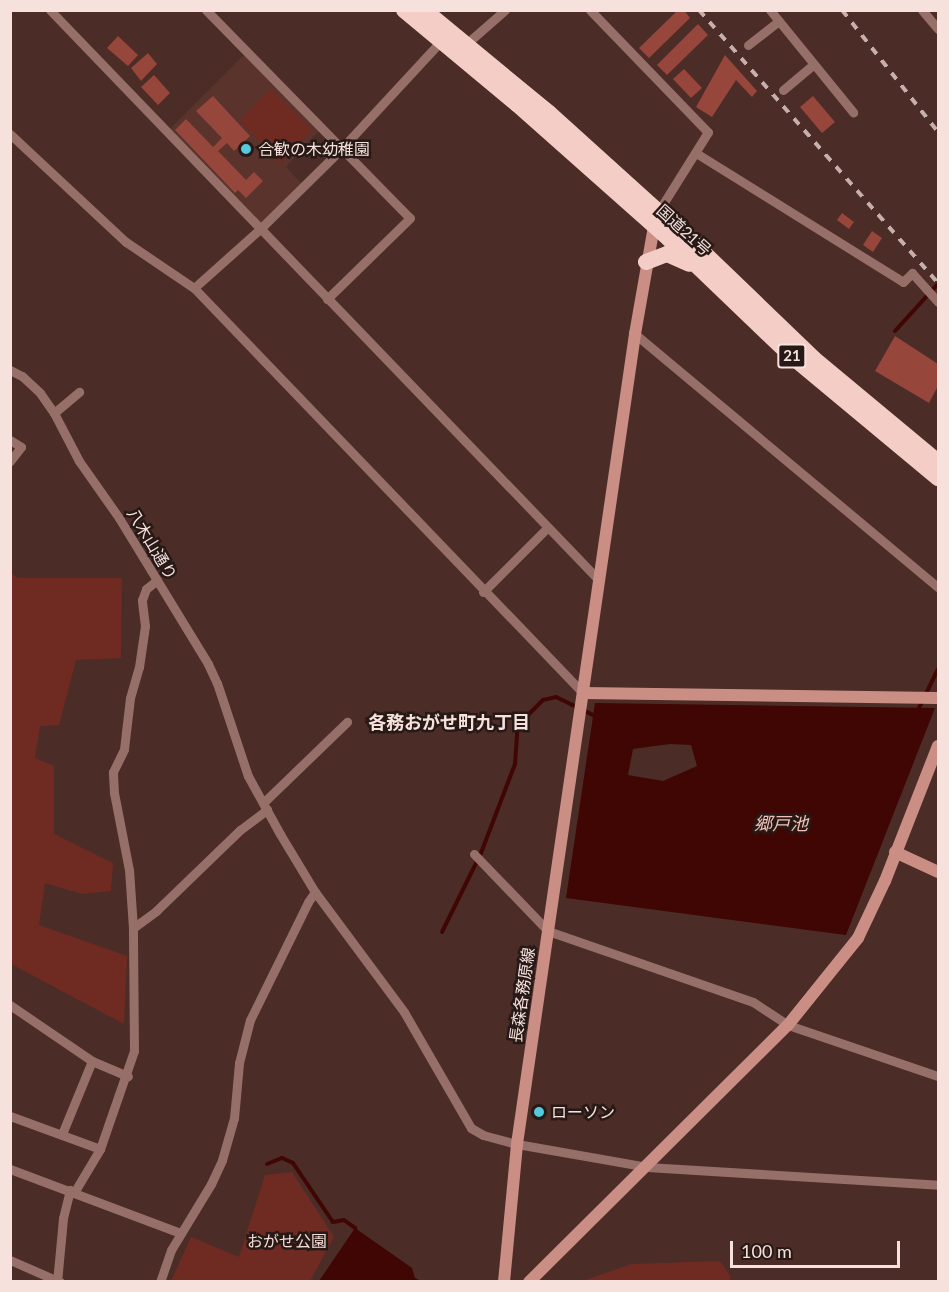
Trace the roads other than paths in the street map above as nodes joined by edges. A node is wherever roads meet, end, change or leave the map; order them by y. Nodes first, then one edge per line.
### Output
1 (50, 10) edge
2 (206, 10) edge
3 (404, 10) edge
4 (424, 10) edge
5 (505, 10) edge
6 (590, 10) edge
7 (770, 10) edge
8 (922, 10) edge
9 (779, 21) junction
10 (939, 29) edge
11 (441, 41) junction
12 (465, 45) junction
13 (748, 45) dead end
14 (814, 64) junction
15 (783, 90) dead end
16 (853, 112) dead end
17 (10, 134) edge
18 (341, 149) junction
19 (696, 153) junction
20 (656, 218) junction
21 (260, 229) junction
22 (646, 262) junction
23 (712, 279) junction
24 (194, 288) junction
25 (327, 299) junction
26 (939, 302) edge
27 (635, 334) junction
28 (10, 370) edge
29 (79, 392) dead end
30 (54, 413) junction
31 (10, 440) edge
32 (10, 461) edge
33 (939, 462) edge
34 (939, 478) edge
35 (547, 528) junction
36 (157, 580) junction
37 (599, 580) junction
38 (939, 587) edge
39 (483, 592) junction
40 (936, 698) edge
41 (582, 703) junction
42 (347, 722) dead end
43 (939, 746) edge
44 (265, 807) junction
45 (895, 852) junction
46 (474, 854) dead end
47 (939, 872) edge
48 (315, 892) junction
49 (133, 928) junction
50 (548, 931) junction
51 (10, 1005) edge
52 (788, 1026) junction
53 (92, 1061) junction
54 (128, 1076) junction
55 (939, 1076) edge
56 (10, 1116) edge
57 (62, 1134) junction
58 (517, 1144) junction
59 (100, 1149) junction
60 (647, 1167) junction
61 (10, 1168) edge
62 (939, 1185) edge
63 (72, 1190) junction
64 (180, 1233) junction
65 (10, 1260) edge
66 (58, 1281) edge
67 (160, 1281) edge
68 (504, 1281) edge
69 (529, 1281) edge

1 - 21 street
2 - 18 street
3 - 11 highway, 国道21号 / 21
4 - 12 highway, 国道21号 / 21
5 - 12 street
6 - 19 street
7 - 9 street
8 - 10 street
9 - 13 street
9 - 14 street
11 - 18 street
11 - 20 highway, 国道21号 / 21
12 - 20 highway, 国道21号 / 21
14 - 15 street
14 - 16 street
17 - 24 street
18 - 21 street
18 - 25 street
19 - 20 street
19 - 26 street
20 - 22 street, 長森各務原線
20 - 23 highway, 国道21号 / 21
20 - 33 highway, 国道21号 / 21
21 - 24 street
21 - 25 street
22 - 23 highway
22 - 27 street, 長森各務原線
23 - 34 highway, 国道21号 / 21
24 - 39 street
25 - 35 street
27 - 37 street, 長森各務原線
27 - 38 street
28 - 30 street, 八木山通り
29 - 30 street
30 - 36 street, 八木山通り
31 - 32 street
35 - 37 street
35 - 39 street
36 - 44 street, 八木山通り
36 - 49 street
37 - 41 street, 長森各務原線
39 - 41 street
40 - 41 street
41 - 50 street, 長森各務原線
42 - 44 street
43 - 45 street
44 - 48 street
44 - 49 street
45 - 47 street
45 - 52 street
46 - 50 street
48 - 58 street
48 - 64 street
49 - 54 street
50 - 52 street
50 - 58 street, 長森各務原線
51 - 53 street
52 - 55 street
52 - 60 street
53 - 54 street
53 - 57 street
54 - 59 street
56 - 57 street
57 - 59 street
58 - 60 street
58 - 68 street, 長森各務原線
59 - 63 street
60 - 62 street
60 - 69 street
61 - 63 street
63 - 64 street
63 - 66 street
64 - 67 street
65 - 66 street

